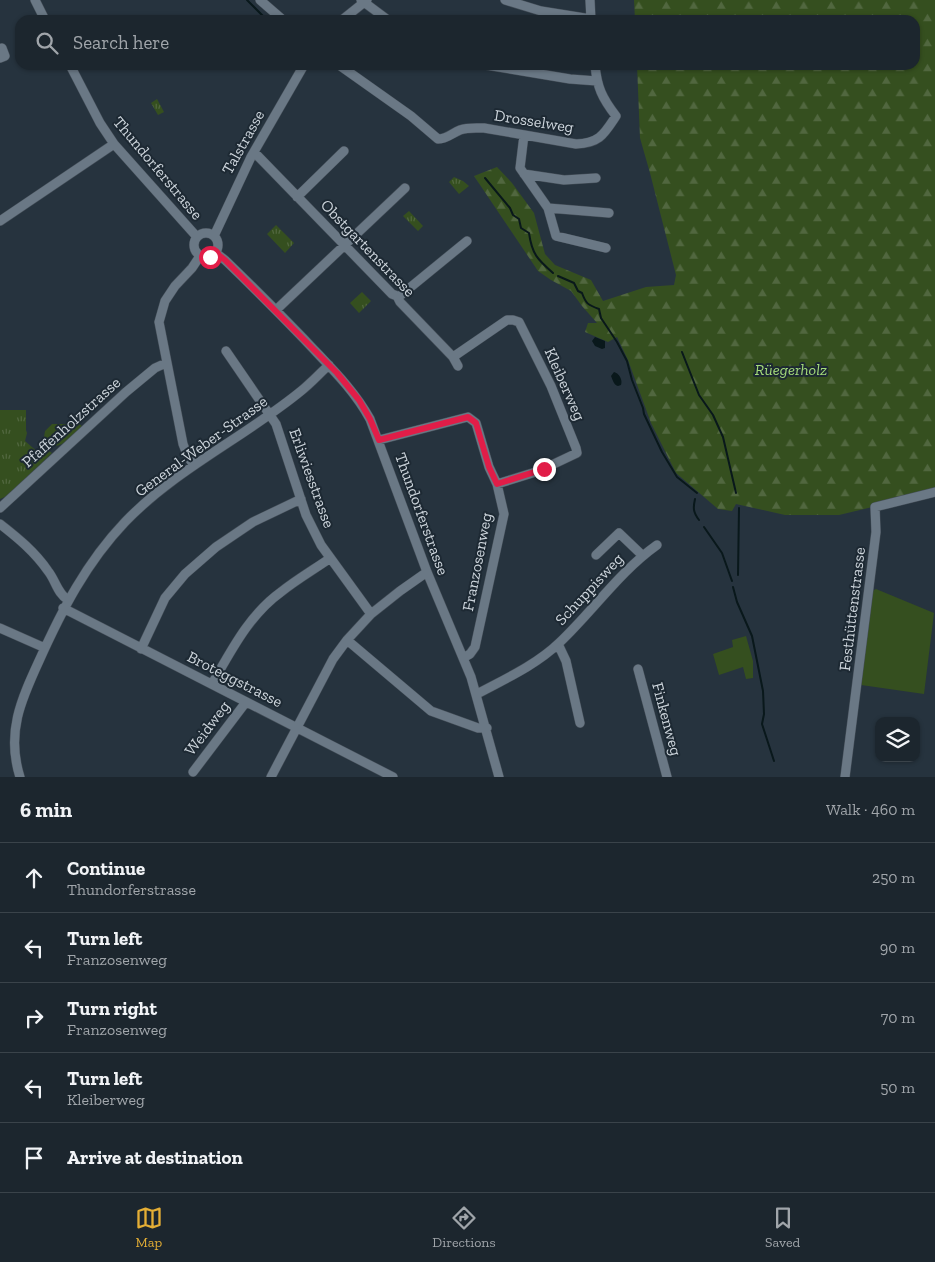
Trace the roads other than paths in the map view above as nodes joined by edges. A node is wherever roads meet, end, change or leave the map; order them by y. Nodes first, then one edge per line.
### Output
1 (35, 0) edge
2 (260, 0) edge
3 (505, 0) edge
4 (590, 0) edge
5 (364, 1) edge
6 (43, 15) edge
7 (277, 15) edge
8 (348, 15) edge
9 (382, 15) edge
10 (563, 15) edge
11 (591, 15) edge
12 (2, 48) dead end
13 (0, 58) edge
14 (73, 70) edge
15 (301, 70) edge
16 (346, 70) edge
17 (518, 70) edge
18 (596, 70) edge
19 (597, 81) junction
20 (524, 135) junction
21 (114, 144) junction
22 (344, 151) dead end
23 (254, 152) junction
24 (524, 174) junction
25 (596, 178) dead end
26 (405, 188) dead end
27 (298, 197) junction
28 (548, 208) junction
29 (608, 213) dead end
30 (0, 221) edge
31 (214, 236) junction
32 (197, 237) junction
33 (467, 241) dead end
34 (345, 246) junction
35 (606, 248) dead end
36 (216, 253) junction
37 (200, 256) junction
38 (397, 296) junction
39 (276, 310) junction
40 (226, 351) dead end
41 (453, 357) junction
42 (166, 363) junction
43 (329, 365) junction
44 (458, 366) dead end
45 (269, 414) junction
46 (379, 440) junction
47 (194, 465) junction
48 (497, 484) junction
49 (935, 492) edge
50 (301, 500) junction
51 (0, 507) edge
52 (0, 524) edge
53 (657, 545) dead end
54 (596, 555) dead end
55 (642, 555) junction
56 (330, 559) junction
57 (427, 572) junction
58 (66, 604) junction
59 (372, 614) junction
60 (0, 628) edge
61 (347, 640) junction
62 (558, 644) junction
63 (45, 648) junction
64 (141, 648) junction
65 (464, 658) junction
66 (638, 670) dead end
67 (212, 684) junction
68 (478, 694) junction
69 (246, 702) junction
70 (580, 723) dead end
71 (297, 728) junction
72 (487, 728) junction
73 (192, 772) dead end
74 (20, 777) edge
75 (271, 777) edge
76 (393, 777) edge
77 (499, 777) edge
78 (667, 777) edge
79 (845, 777) edge

1 - 6 street
2 - 7 street
3 - 10 street
4 - 11 street
5 - 8 street
5 - 9 street
12 - 13 street
14 - 21 street, Thundorferstrasse
15 - 23 street, Talstrasse
16 - 20 street, Drosselweg
17 - 19 street
18 - 19 street
19 - 20 street, Drosselweg
20 - 24 street
21 - 30 street
21 - 32 street, Thundorferstrasse
22 - 27 street
23 - 27 street, Obstgartenstrasse
23 - 31 street, Talstrasse
24 - 25 street
24 - 28 street
26 - 34 street
27 - 34 street, Obstgartenstrasse
28 - 29 street
28 - 35 street
31 - 32 street
31 - 36 street
32 - 37 street
33 - 38 street
34 - 38 street, Obstgartenstrasse
34 - 39 street
36 - 37 street
36 - 39 street, Thundorferstrasse
37 - 42 street
38 - 41 street, Obstgartenstrasse
39 - 43 street, Thundorferstrasse
40 - 45 street, Erliwiesstrasse
41 - 44 street, Obstgartenstrasse
41 - 48 street, Kleiberweg
42 - 47 street
42 - 51 street, Pfaffenholzstrasse
43 - 45 street, General-Weber-Strasse
43 - 46 street, Thundorferstrasse
45 - 47 street, General-Weber-Strasse
45 - 50 street, Erliwiesstrasse
46 - 48 street, Franzosenweg
46 - 57 street, Thundorferstrasse
47 - 58 street, General-Weber-Strasse
48 - 65 street, Franzosenweg
49 - 79 street, Festhüttenstrasse
50 - 56 street, Erliwiesstrasse
50 - 64 street
52 - 58 street, Broteggstrasse
53 - 55 street, Schuppisweg
54 - 55 street, Schuppisweg
55 - 62 street, Schuppisweg
56 - 59 street, Erliwiesstrasse
56 - 67 street
57 - 59 street
57 - 65 street, Thundorferstrasse
58 - 63 street, General-Weber-Strasse
58 - 64 street, Broteggstrasse
59 - 61 street
60 - 63 street
61 - 71 street
61 - 72 street
62 - 68 street, Schuppisweg
62 - 70 street, Schuppisweg
63 - 74 street, General-Weber-Strasse
64 - 67 street, Broteggstrasse
65 - 68 street, Thundorferstrasse
66 - 78 street, Finkenweg
67 - 69 street, Broteggstrasse
68 - 72 street, Thundorferstrasse
69 - 71 street, Broteggstrasse
69 - 73 street, Weidweg
71 - 75 street
71 - 76 street, Broteggstrasse
72 - 77 street, Thundorferstrasse

